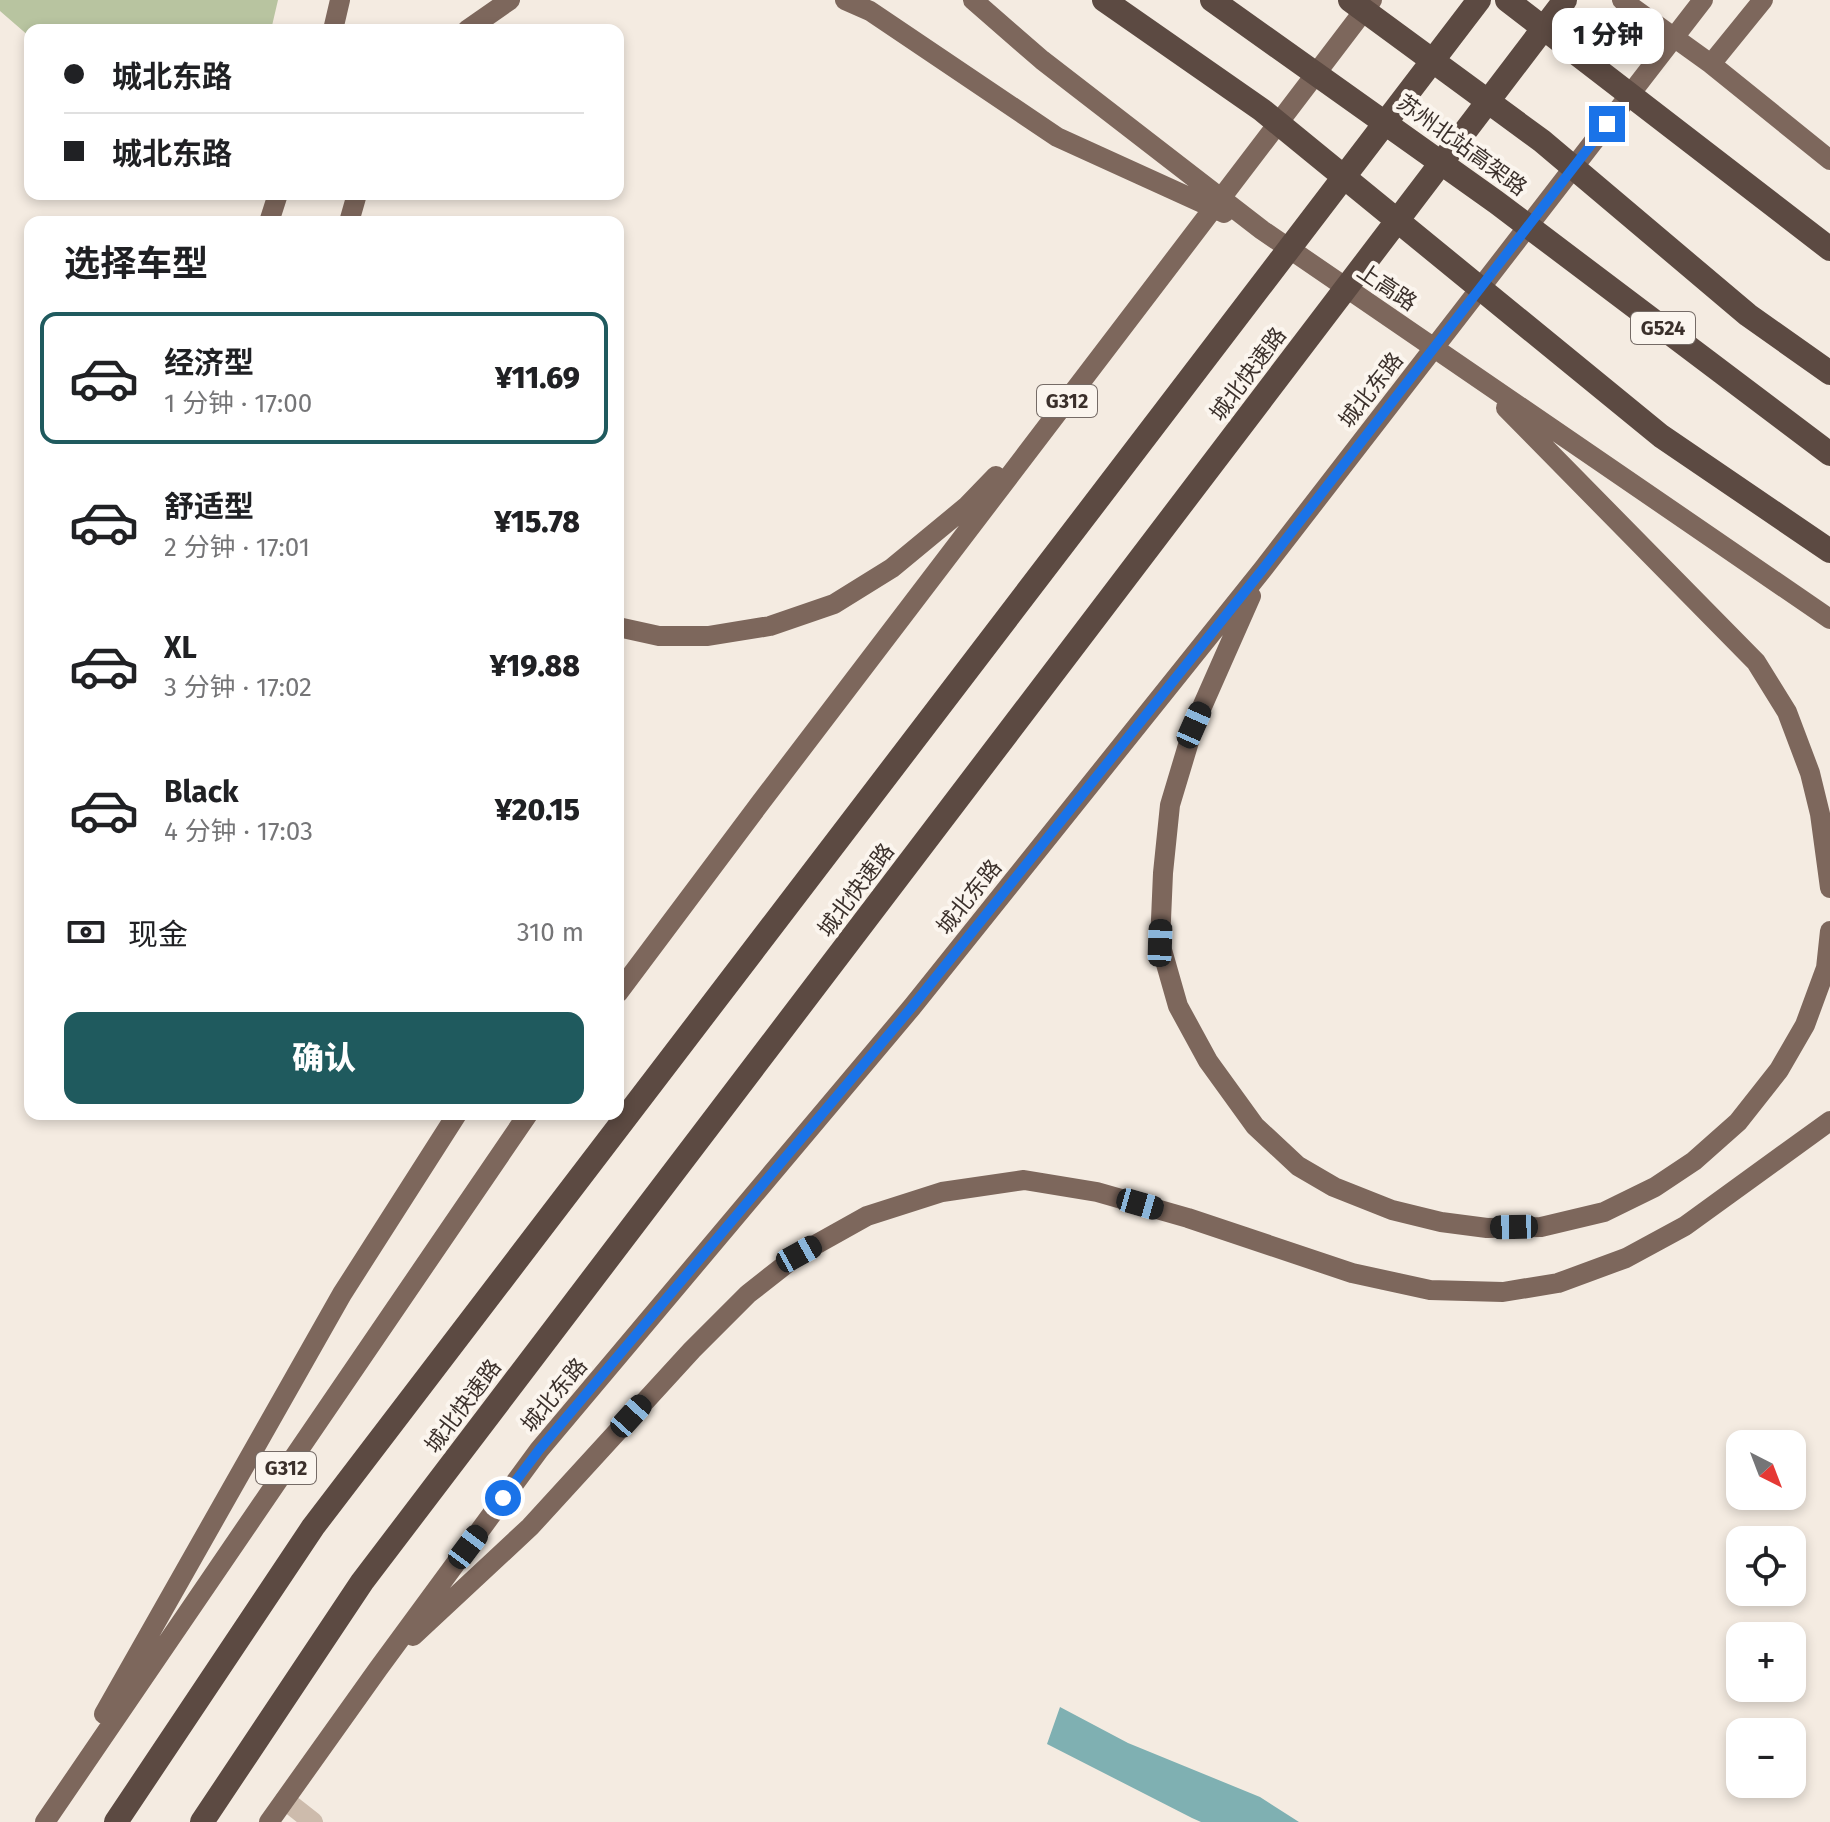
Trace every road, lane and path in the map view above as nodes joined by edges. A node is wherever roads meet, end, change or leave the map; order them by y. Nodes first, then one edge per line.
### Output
1 (340, 0) edge
2 (510, 0) edge
3 (845, 0) edge
4 (973, 0) edge
5 (1104, 0) edge
6 (1212, 0) edge
7 (1350, 0) edge
8 (1372, 0) edge
9 (1479, 0) edge
10 (1507, 0) edge
11 (1565, 0) edge
12 (1622, 0) edge
13 (1703, 0) edge
14 (1763, 0) edge
15 (334, 24) edge
16 (476, 24) edge
17 (1711, 64) junction
18 (1830, 160) edge
19 (1262, 230) junction
20 (1830, 249) edge
21 (1830, 373) edge
22 (1472, 374) junction
23 (1060, 410) junction
24 (1830, 454) edge
25 (1830, 551) edge
26 (1263, 569) junction
27 (1830, 619) edge
28 (624, 628) edge
29 (1830, 888) edge
30 (1830, 931) edge
31 (624, 985) edge
32 (453, 1120) edge
33 (524, 1120) edge
34 (624, 1120) edge
35 (624, 1120) edge
36 (1830, 1121) edge
37 (378, 1669) junction
38 (285, 1800) junction
39 (44, 1822) edge
40 (116, 1822) edge
41 (202, 1822) edge
42 (269, 1822) edge
43 (313, 1822) edge

1 - 15 main road
2 - 16 main road
3 - 19 main road
4 - 19 main road, 上高路
5 - 25 highway
6 - 24 highway, 苏州北站高架路 / G524
7 - 21 highway, G524
8 - 23 main road, G312
9 - 34 highway, 城北快速路
10 - 20 highway
11 - 41 highway, 城北快速路
12 - 17 main road
13 - 26 main road, 城北东路
14 - 17 main road
17 - 18 main road
19 - 22 main road, 上高路
22 - 27 main road, 上高路
22 - 29 main road
23 - 28 main road
23 - 31 main road, G312
26 - 30 main road
26 - 37 main road, 城北东路
32 - 39 main road
33 - 39 main road, G312
35 - 40 highway, 城北快速路
36 - 37 main road
37 - 38 main road, 城北东路
38 - 42 main road, 城北东路
38 - 43 street

